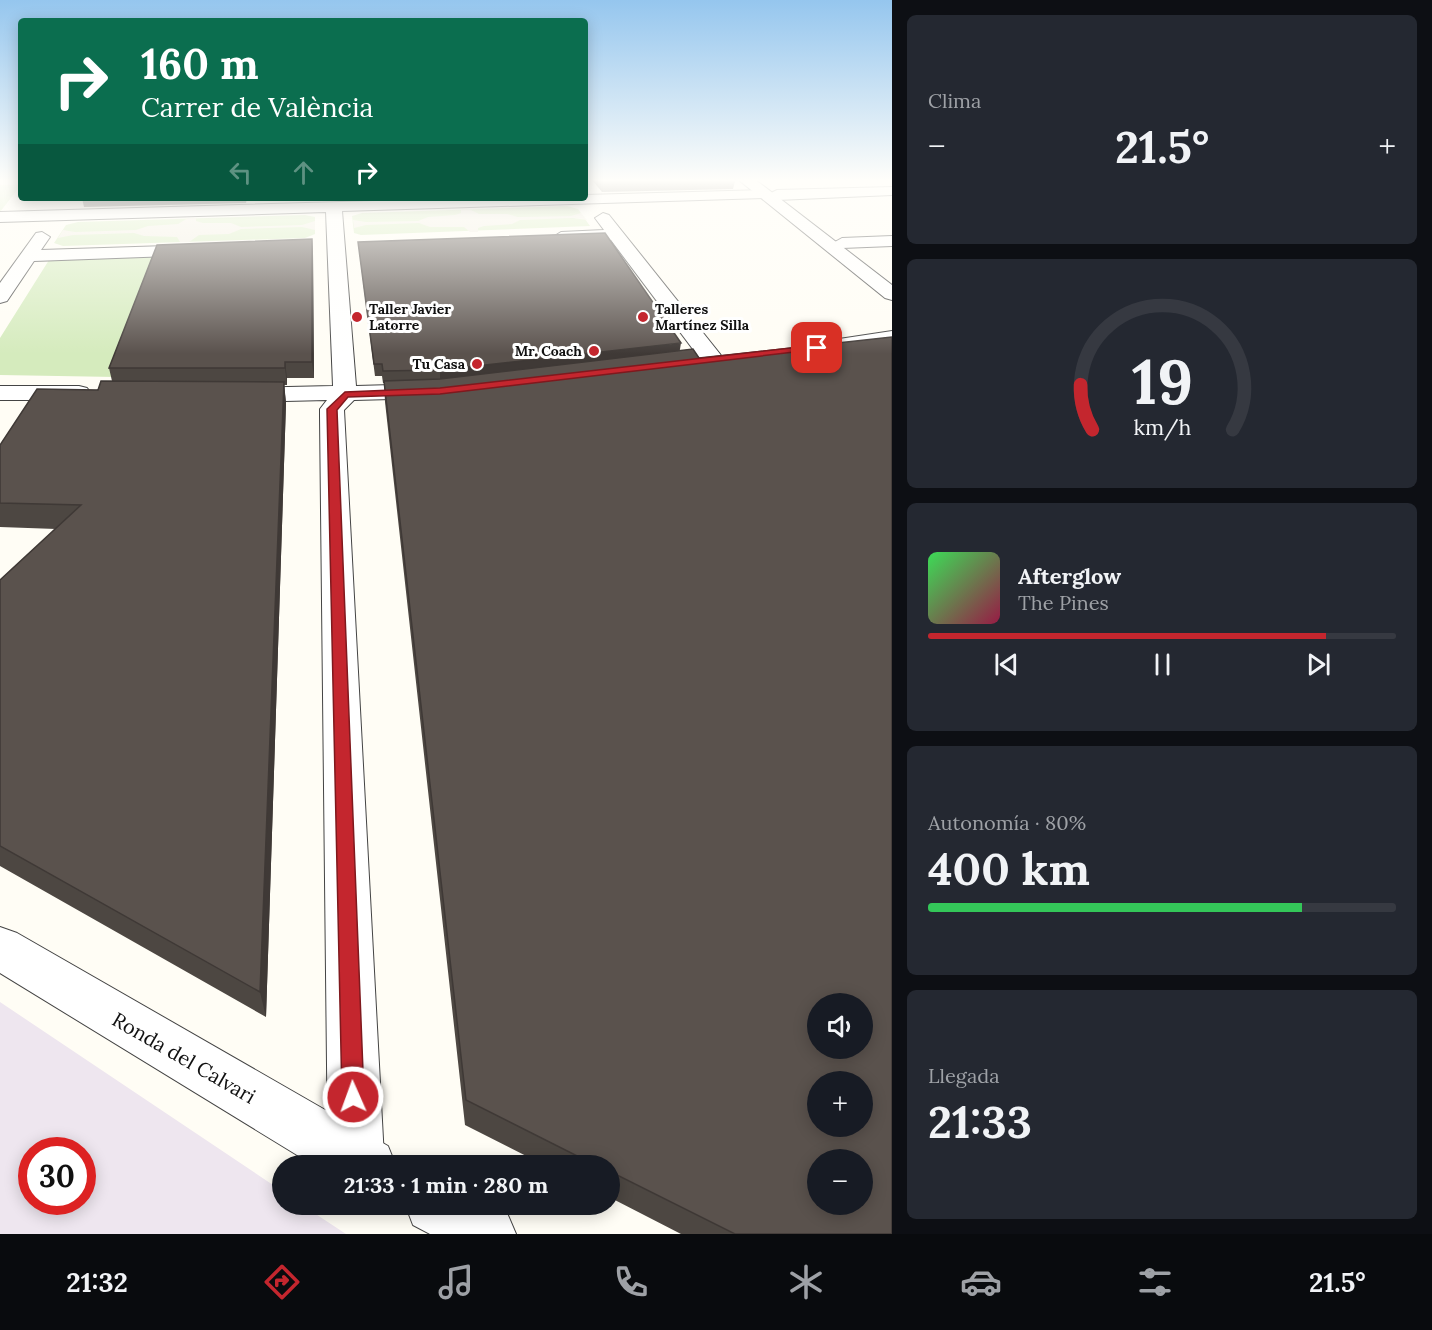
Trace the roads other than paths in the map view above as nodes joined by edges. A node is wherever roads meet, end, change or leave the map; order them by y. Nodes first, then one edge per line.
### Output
1 (40, 239) edge
2 (336, 239) edge
3 (619, 239) edge
4 (825, 239) edge
5 (836, 239) edge
6 (892, 241) edge
7 (842, 243) junction
8 (358, 244) edge
9 (314, 245) edge
10 (336, 245) junction
11 (215, 249) edge
12 (29, 256) junction
13 (892, 281) edge
14 (892, 294) edge
15 (0, 297) edge
16 (892, 337) edge
17 (813, 348) edge
18 (687, 362) edge
19 (452, 390) edge
20 (0, 393) edge
21 (106, 394) edge
22 (224, 395) edge
23 (345, 395) junction
24 (0, 948) edge
25 (350, 1155) edge
26 (362, 1155) edge

1 - 12 street
2 - 10 street
3 - 18 street
4 - 14 street
5 - 7 street
6 - 7 street
7 - 13 street
8 - 10 street
9 - 10 street
10 - 23 street
11 - 12 street
12 - 15 street
16 - 17 street
19 - 23 street
20 - 21 street
22 - 23 street
23 - 26 street
24 - 25 street, Ronda del Calvari

